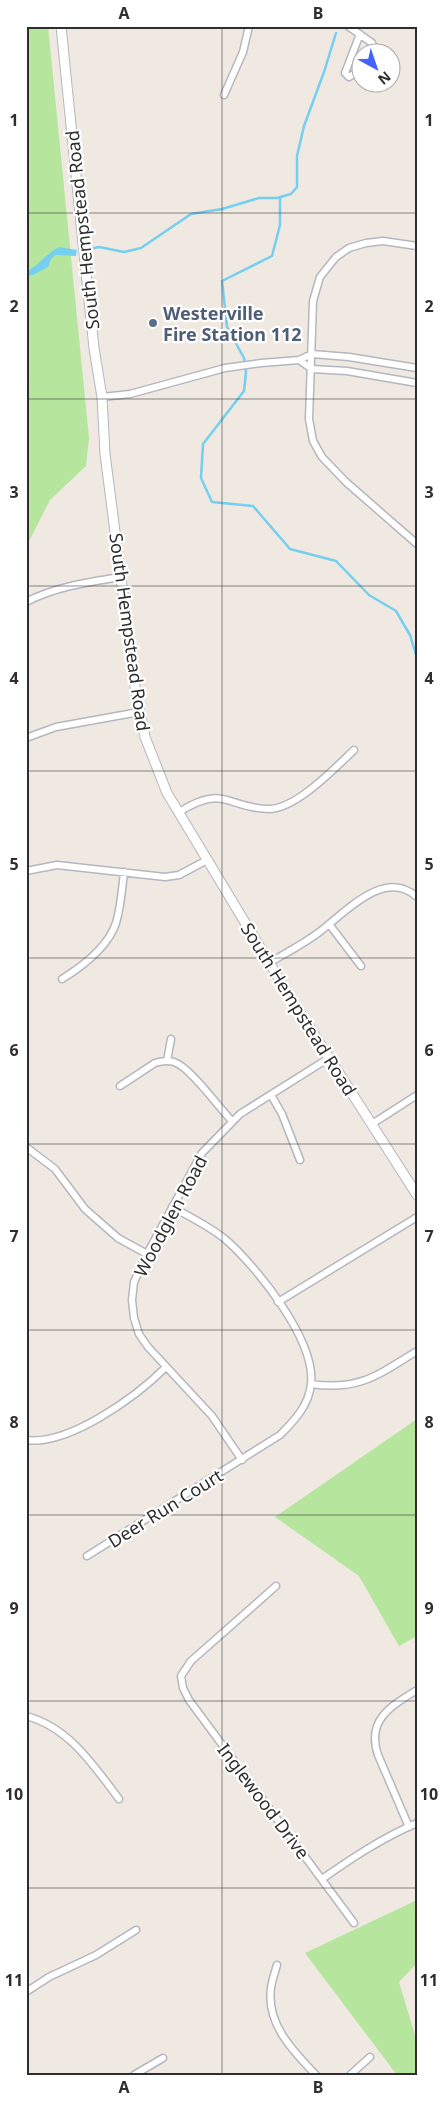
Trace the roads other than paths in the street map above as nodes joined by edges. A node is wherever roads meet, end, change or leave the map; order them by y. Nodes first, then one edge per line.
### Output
1 (62, 26) edge
2 (249, 26) edge
3 (348, 26) edge
4 (360, 34) junction
5 (357, 42) edge
6 (372, 42) edge
7 (350, 60) edge
8 (350, 76) edge
9 (224, 96) dead end
10 (417, 246) edge
11 (312, 354) junction
12 (299, 360) junction
13 (417, 368) edge
14 (312, 369) junction
15 (417, 383) edge
16 (102, 397) junction
17 (417, 544) edge
18 (120, 577) junction
19 (26, 602) edge
20 (139, 712) junction
21 (26, 738) edge
22 (354, 750) dead end
23 (179, 812) junction
24 (207, 860) junction
25 (26, 872) edge
26 (124, 872) junction
27 (417, 897) edge
28 (330, 924) junction
29 (269, 963) junction
30 (361, 966) dead end
31 (62, 979) dead end
32 (171, 1039) dead end
33 (329, 1058) junction
34 (167, 1061) junction
35 (120, 1086) dead end
36 (271, 1095) junction
37 (417, 1095) edge
38 (232, 1121) junction
39 (372, 1124) junction
40 (26, 1147) edge
41 (300, 1160) dead end
42 (417, 1194) edge
43 (172, 1207) junction
44 (417, 1217) edge
45 (147, 1254) junction
46 (278, 1302) junction
47 (417, 1351) edge
48 (166, 1367) junction
49 (311, 1384) junction
50 (27, 1442) edge
51 (242, 1460) junction
52 (87, 1556) dead end
53 (276, 1586) dead end
54 (417, 1690) edge
55 (26, 1716) edge
56 (119, 1800) dead end
57 (417, 1824) edge
58 (409, 1827) junction
59 (322, 1879) junction
60 (354, 1923) dead end
61 (136, 1930) dead end
62 (277, 1965) dead end
63 (26, 1992) edge
64 (370, 2057) dead end
65 (163, 2058) dead end
66 (134, 2075) edge
67 (316, 2075) edge
68 (350, 2075) edge

1 - 16 street, South Hempstead Road
2 - 9 street
3 - 4 street
4 - 5 street
4 - 6 street
7 - 8 street
10 - 11 street
11 - 12 street
11 - 13 street
11 - 14 street
12 - 14 street
12 - 16 street
14 - 15 street
14 - 17 street
16 - 18 street, South Hempstead Road
18 - 19 street
18 - 20 street, South Hempstead Road
20 - 21 street
20 - 23 street, South Hempstead Road
22 - 23 street
23 - 24 street, South Hempstead Road
24 - 26 street
24 - 29 street, South Hempstead Road
25 - 26 street
26 - 31 street
27 - 28 street
28 - 29 street
28 - 30 street
29 - 33 street, South Hempstead Road
32 - 34 street
33 - 36 street, Woodglen Road
33 - 39 street, South Hempstead Road
34 - 35 street
34 - 38 street
36 - 38 street, Woodglen Road
36 - 41 street
37 - 39 street
38 - 43 street, Woodglen Road
39 - 42 street, South Hempstead Road
40 - 45 street
43 - 45 street, Woodglen Road
43 - 46 street
44 - 46 street
45 - 48 street, Woodglen Road
46 - 49 street
47 - 49 street
48 - 50 street
48 - 51 street, Woodglen Road
49 - 51 street, Deer Run Court
51 - 52 street, Deer Run Court
53 - 59 street, Inglewood Drive
54 - 58 street
55 - 56 street
57 - 58 street
58 - 59 street
59 - 60 street, Inglewood Drive
61 - 63 street
62 - 67 street
64 - 68 street
65 - 66 street

